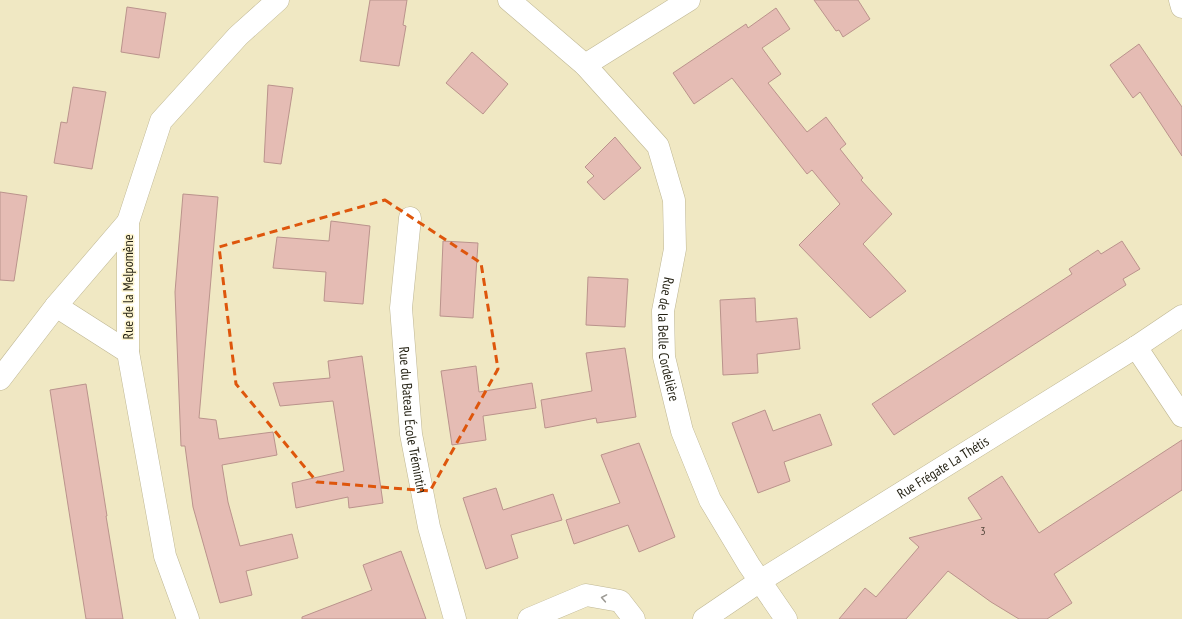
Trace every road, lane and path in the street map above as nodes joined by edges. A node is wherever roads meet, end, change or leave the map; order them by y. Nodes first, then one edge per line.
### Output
1 (278, 0) edge
2 (509, 0) edge
3 (689, 0) edge
4 (1180, 0) edge
5 (1182, 7) edge
6 (585, 65) junction
7 (410, 218) dead end
8 (128, 222) junction
9 (56, 306) junction
10 (1182, 316) edge
11 (1136, 347) junction
12 (128, 352) junction
13 (0, 379) edge
14 (1182, 416) edge
15 (760, 581) junction
16 (188, 619) edge
17 (455, 619) edge
18 (529, 619) edge
19 (634, 619) edge
20 (704, 619) edge
21 (786, 619) edge

1 - 8 street, Rue de la Melpomène
2 - 6 street, Rue de la Belle Cordelière
3 - 6 street
4 - 5 street
6 - 15 street, Rue de la Belle Cordelière
7 - 17 street, Rue du Bateau École Trémintin
8 - 9 street
8 - 12 street, Rue de la Melpomène
9 - 12 street
9 - 13 street
10 - 11 street, Rue Frégate La Thétis
11 - 14 street
11 - 15 street, Rue Frégate La Thétis
12 - 16 street, Rue de la Melpomène
15 - 20 street, Rue Frégate La Thétis
15 - 21 street, Rue de la Belle Cordelière
19 -> 18 street

